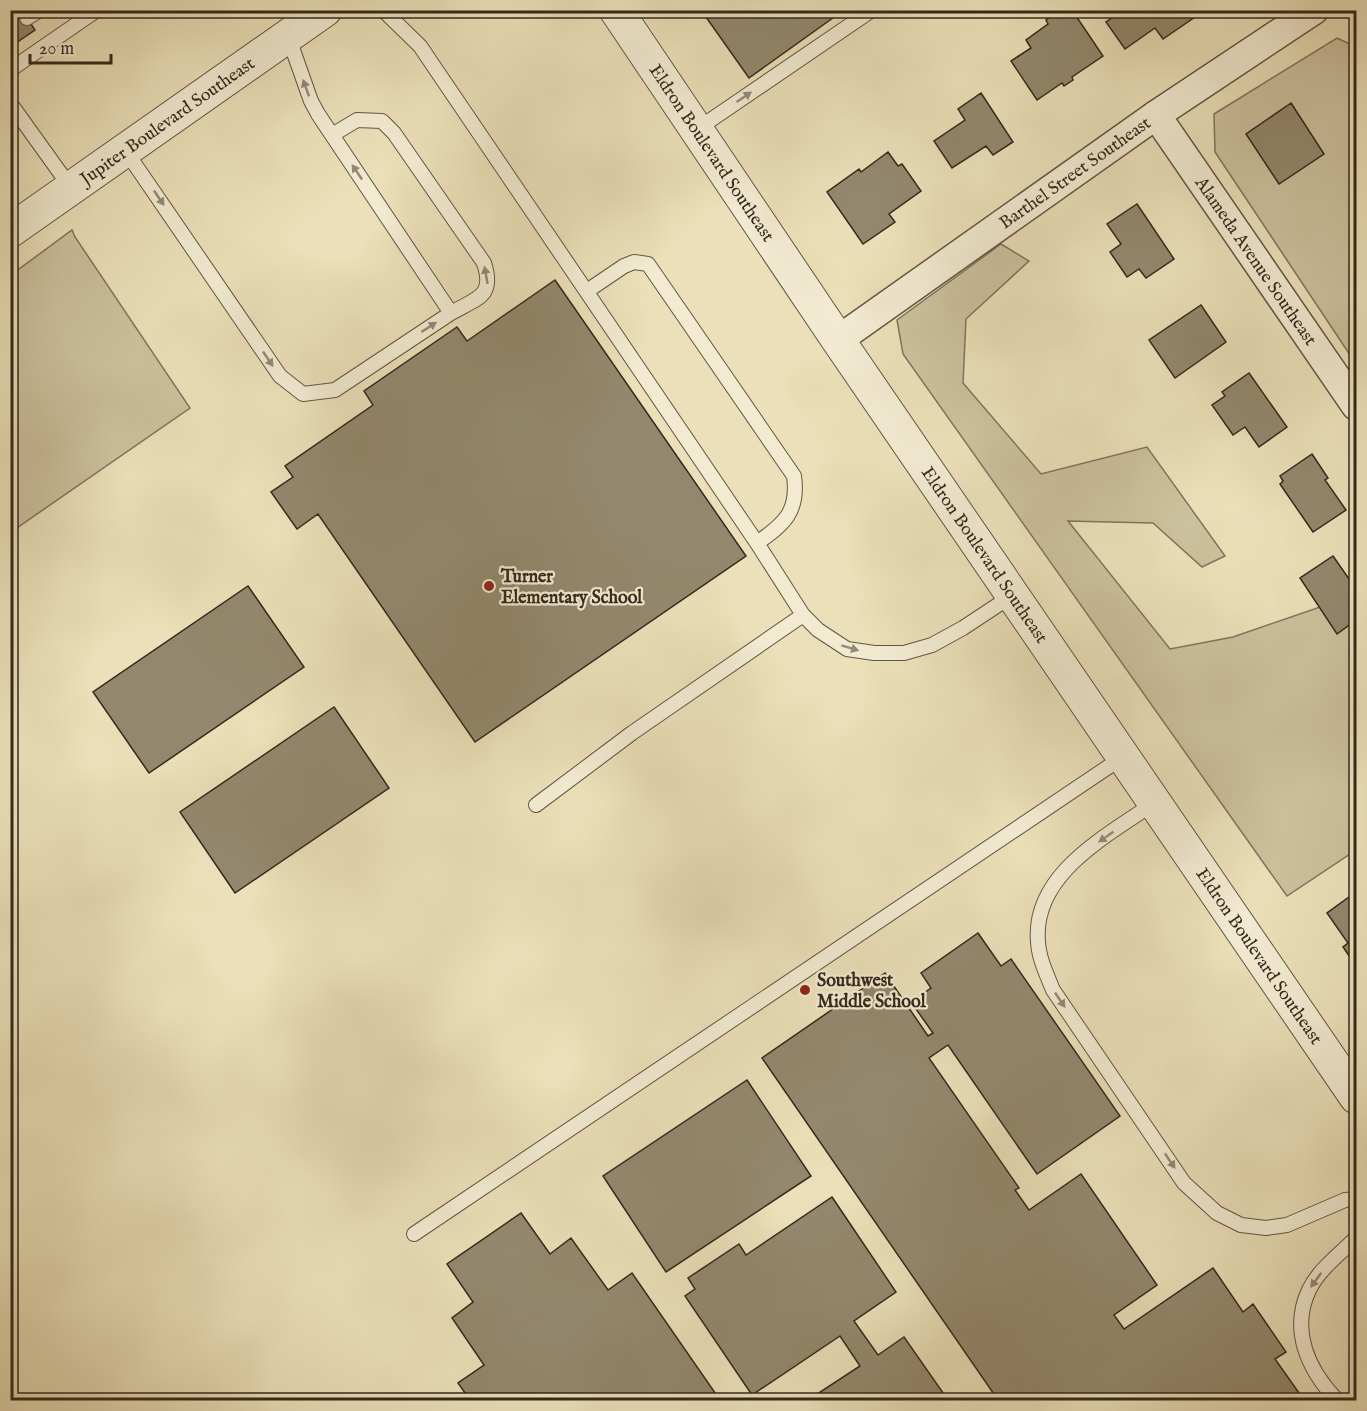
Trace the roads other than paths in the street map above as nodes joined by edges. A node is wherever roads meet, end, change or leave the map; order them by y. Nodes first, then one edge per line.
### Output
1 (40, 10) edge
2 (97, 10) edge
3 (383, 10) edge
4 (615, 10) edge
5 (872, 10) edge
6 (1314, 10) edge
7 (27, 18) dead end
8 (303, 23) edge
9 (10, 70) edge
10 (10, 103) edge
11 (1156, 115) junction
12 (696, 130) junction
13 (332, 135) junction
14 (125, 150) junction
15 (71, 188) junction
16 (10, 231) edge
17 (587, 291) junction
18 (451, 313) junction
19 (838, 340) junction
20 (1356, 406) edge
21 (758, 543) junction
22 (1013, 595) junction
23 (803, 615) junction
24 (1123, 757) junction
25 (1154, 803) junction
26 (536, 805) dead end
27 (1356, 1097) edge
28 (1356, 1199) edge
29 (414, 1234) dead end
30 (1356, 1238) edge
31 (1337, 1401) edge

1 - 7 lane
2 - 9 lane
3 - 17 lane
4 - 12 street, Eldron Boulevard Southeast
12 -> 5 lane
6 - 11 street, Barthel Street Southeast
13 -> 8 lane
8 - 14 street, Jupiter Boulevard Southeast
10 - 15 lane
11 - 19 street, Barthel Street Southeast
11 - 20 street, Alameda Avenue Southeast
12 - 19 street, Eldron Boulevard Southeast
18 -> 13 lane
18 -> 13 lane
14 - 15 street, Jupiter Boulevard Southeast
14 -> 18 lane
15 - 16 street, Jupiter Boulevard Southeast
17 - 21 lane
17 - 21 lane
19 - 22 street, Eldron Boulevard Southeast
21 - 23 lane
23 -> 22 lane
22 - 24 street, Eldron Boulevard Southeast
23 - 26 lane
24 - 25 street, Eldron Boulevard Southeast
24 - 29 lane
25 - 27 street, Eldron Boulevard Southeast
25 -> 28 lane
30 -> 31 lane

